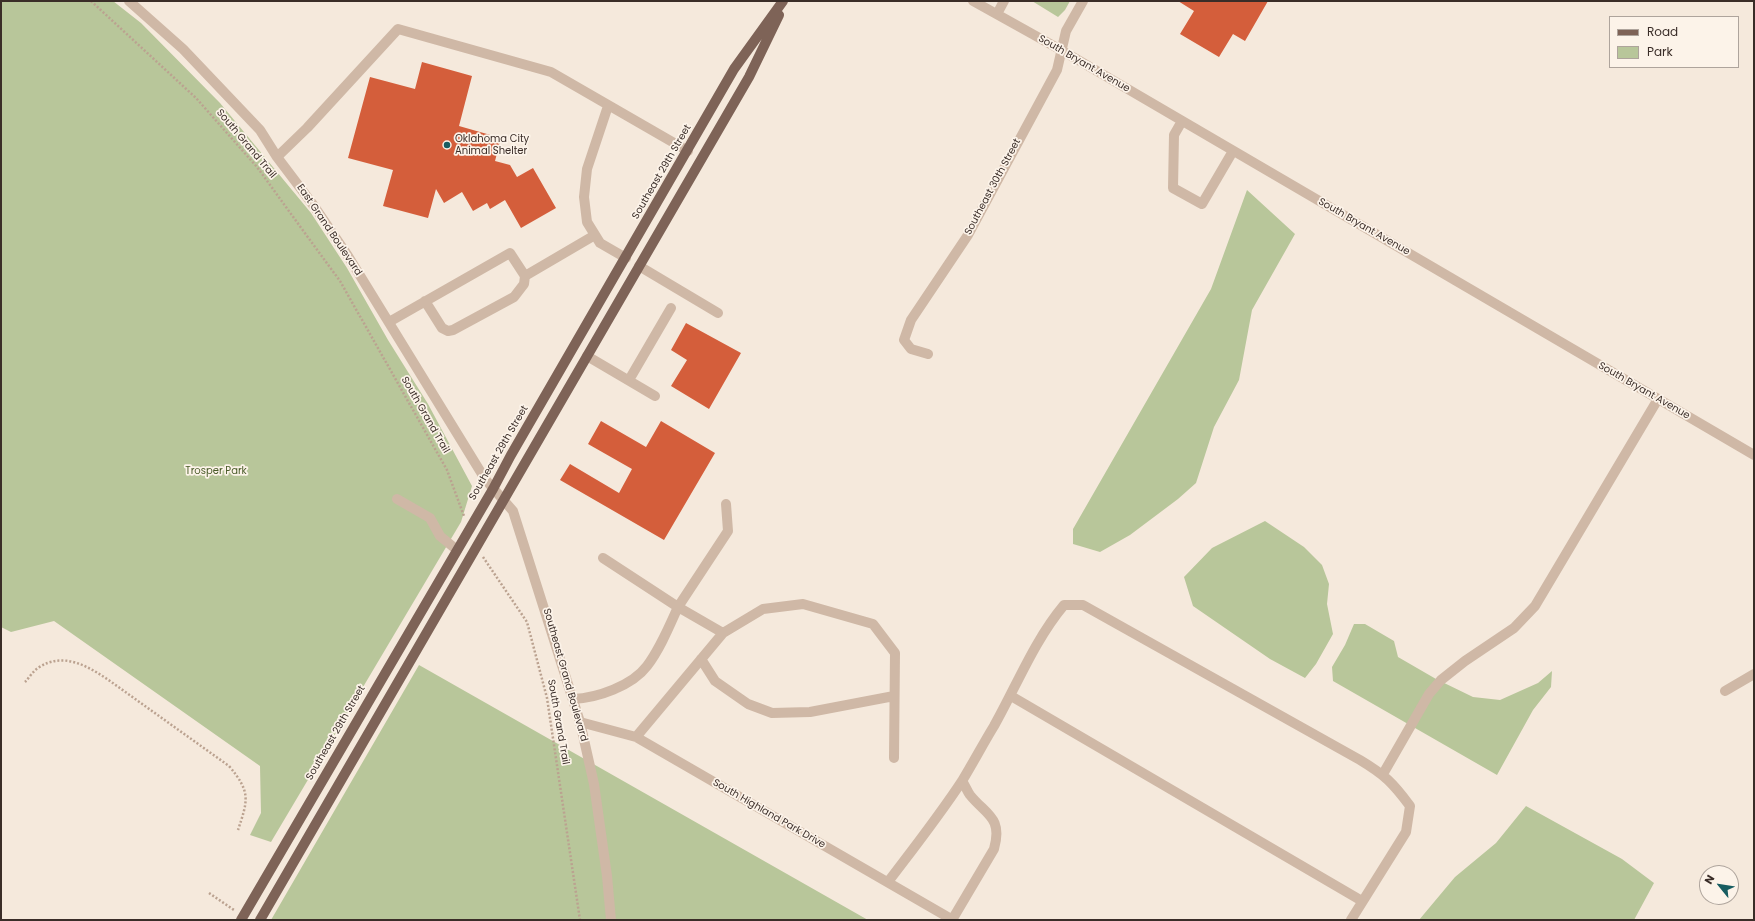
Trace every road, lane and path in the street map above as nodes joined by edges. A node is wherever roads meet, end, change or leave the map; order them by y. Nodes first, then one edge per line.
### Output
1 (91, 1) edge
2 (129, 1) edge
3 (785, 1) edge
4 (973, 1) edge
5 (1004, 1) edge
6 (1083, 1) edge
7 (997, 14) junction
8 (1061, 50) junction
9 (608, 106) junction
10 (1182, 121) junction
11 (688, 151) junction
12 (1233, 151) junction
13 (277, 157) junction
14 (595, 235) junction
15 (626, 258) junction
16 (639, 266) junction
17 (525, 276) junction
18 (425, 301) junction
19 (671, 308) dead end
20 (718, 313) dead end
21 (388, 322) junction
22 (928, 354) dead end
23 (587, 356) junction
24 (629, 380) junction
25 (656, 396) dead end
26 (1658, 399) junction
27 (1754, 455) edge
28 (493, 489) junction
29 (397, 499) dead end
30 (504, 500) junction
31 (726, 504) dead end
32 (469, 528) junction
33 (477, 546) junction
34 (457, 550) junction
35 (603, 558) dead end
36 (678, 607) junction
37 (724, 633) junction
38 (701, 660) junction
39 (1754, 674) edge
40 (25, 682) dead end
41 (1725, 691) dead end
42 (894, 696) junction
43 (1011, 696) junction
44 (573, 699) junction
45 (580, 722) junction
46 (636, 737) junction
47 (894, 758) dead end
48 (1383, 774) junction
49 (962, 781) junction
50 (238, 830) dead end
51 (888, 882) junction
52 (210, 893) dead end
53 (1362, 901) junction
54 (242, 918) edge
55 (260, 920) edge
56 (580, 920) edge
57 (612, 920) edge
58 (953, 920) edge
59 (1351, 920) edge

1 - 32 path, South Grand Trail
2 - 13 street, East Grand Boulevard
3 - 11 main road, Southeast 29th Street
3 - 16 main road, Southeast 29th Street
4 - 7 street, South Bryant Avenue
5 - 7 street
6 - 8 street, Southeast 30th Street
7 - 8 street, South Bryant Avenue
8 - 10 street, South Bryant Avenue
8 - 22 street, Southeast 30th Street
9 - 11 street
9 - 13 street
9 - 14 street
10 - 12 street, South Bryant Avenue
10 - 12 street
11 - 15 main road, Southeast 29th Street
12 - 26 street, South Bryant Avenue
13 - 21 street, East Grand Boulevard
14 - 15 street
14 - 17 street
15 - 16 main road
15 - 28 main road, Southeast 29th Street
16 - 20 street
16 - 23 main road, Southeast 29th Street
17 - 18 street
17 - 18 street
18 - 21 street
19 - 24 street
21 - 28 street, East Grand Boulevard
23 - 24 street
23 - 30 main road, Southeast 29th Street
24 - 25 street
26 - 27 street, South Bryant Avenue
26 - 48 street
28 - 30 street, Southeast Grand Boulevard
28 - 32 main road, Southeast 29th Street
29 - 34 street
30 - 33 main road, Southeast 29th Street
30 - 44 street, Southeast Grand Boulevard
31 - 36 street
32 - 34 main road, Southeast 29th Street
33 - 55 main road, Southeast 29th Street
33 - 56 path, South Grand Trail
34 - 54 main road, Southeast 29th Street
35 - 36 street
36 - 37 street
36 - 44 street
37 - 38 street
37 - 42 street
38 - 42 street
38 - 46 street
39 - 41 street
40 - 50 path
42 - 47 street
43 - 48 street
43 - 49 street
43 - 53 street
44 - 45 street, Southeast Grand Boulevard
45 - 46 street, South Highland Park Drive
45 - 57 street, Southeast Grand Boulevard
46 - 51 street, South Highland Park Drive
48 - 53 street
49 - 51 street
49 - 58 street
51 - 58 street, South Highland Park Drive
52 - 54 path
53 - 59 street

